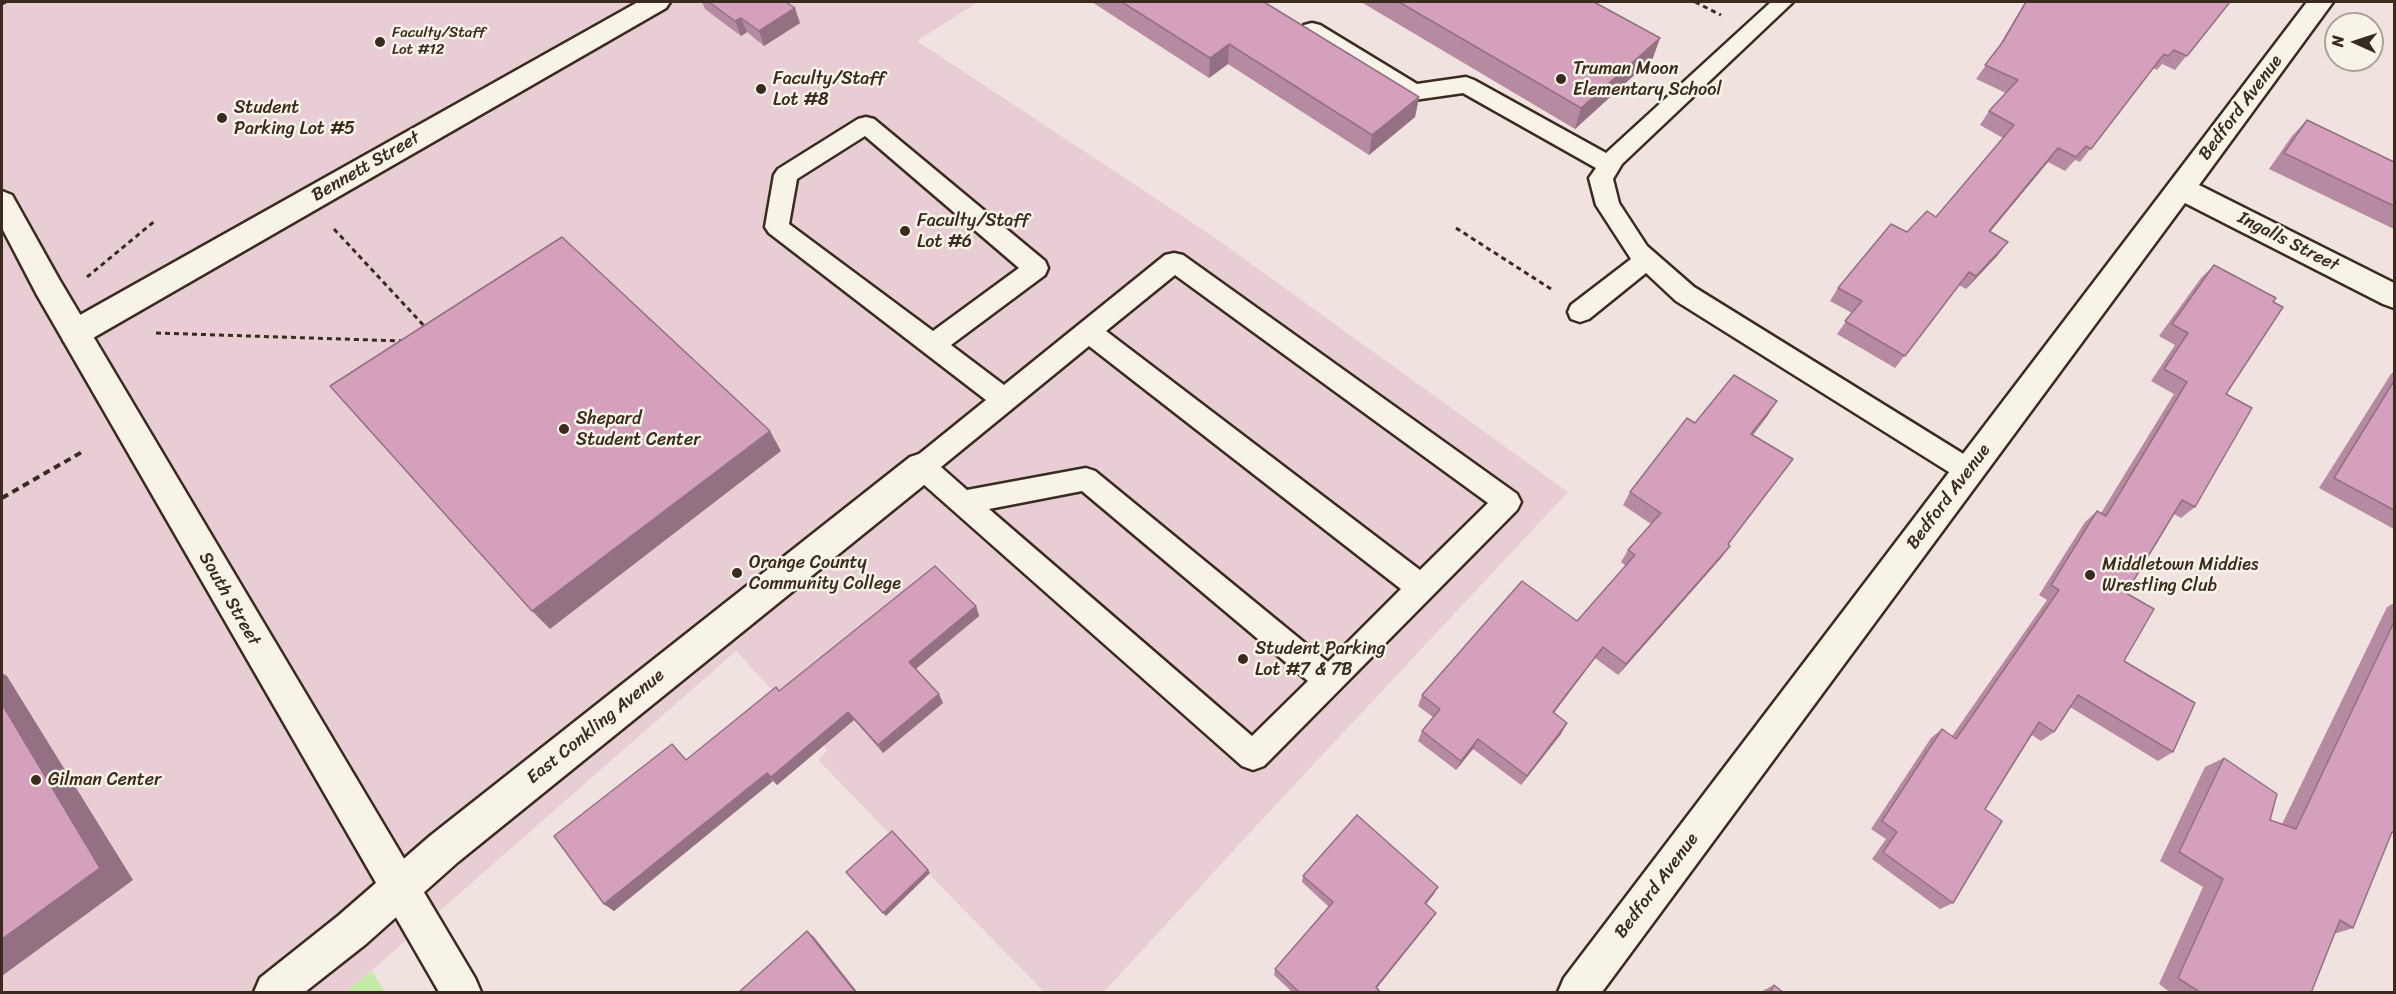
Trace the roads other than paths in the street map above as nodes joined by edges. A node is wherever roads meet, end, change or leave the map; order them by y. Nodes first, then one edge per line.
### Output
1 (657, 2) edge
2 (1783, 2) edge
3 (2316, 3) edge
4 (1312, 30) edge
5 (1609, 165) junction
6 (2181, 188) junction
7 (2, 202) edge
8 (1647, 259) junction
9 (2394, 296) edge
10 (1580, 312) dead end
11 (1089, 332) junction
12 (75, 333) junction
13 (933, 345) junction
14 (1005, 400) junction
15 (922, 467) junction
16 (1969, 471) junction
17 (963, 502) junction
18 (1420, 587) junction
19 (1328, 680) junction
20 (399, 887) junction
21 (274, 993) edge
22 (461, 993) edge
23 (1578, 993) edge

1 - 12 street, Bennett Street
2 - 5 lane
3 - 6 street, Bedford Avenue
4 - 5 lane
5 - 8 lane
6 - 9 street, Ingalls Street
6 - 16 street, Bedford Avenue
7 - 12 street, South Street
8 - 10 lane
8 - 16 lane
11 - 14 lane
11 - 18 lane
11 - 18 lane
12 - 20 street, South Street
13 - 13 lane
13 - 14 lane
14 - 15 lane
15 - 17 lane
15 - 20 street, East Conkling Avenue
16 - 23 street, Bedford Avenue
17 - 19 lane
17 - 19 lane
18 - 19 lane
20 - 21 street, East Conkling Avenue
20 - 22 street, South Street

